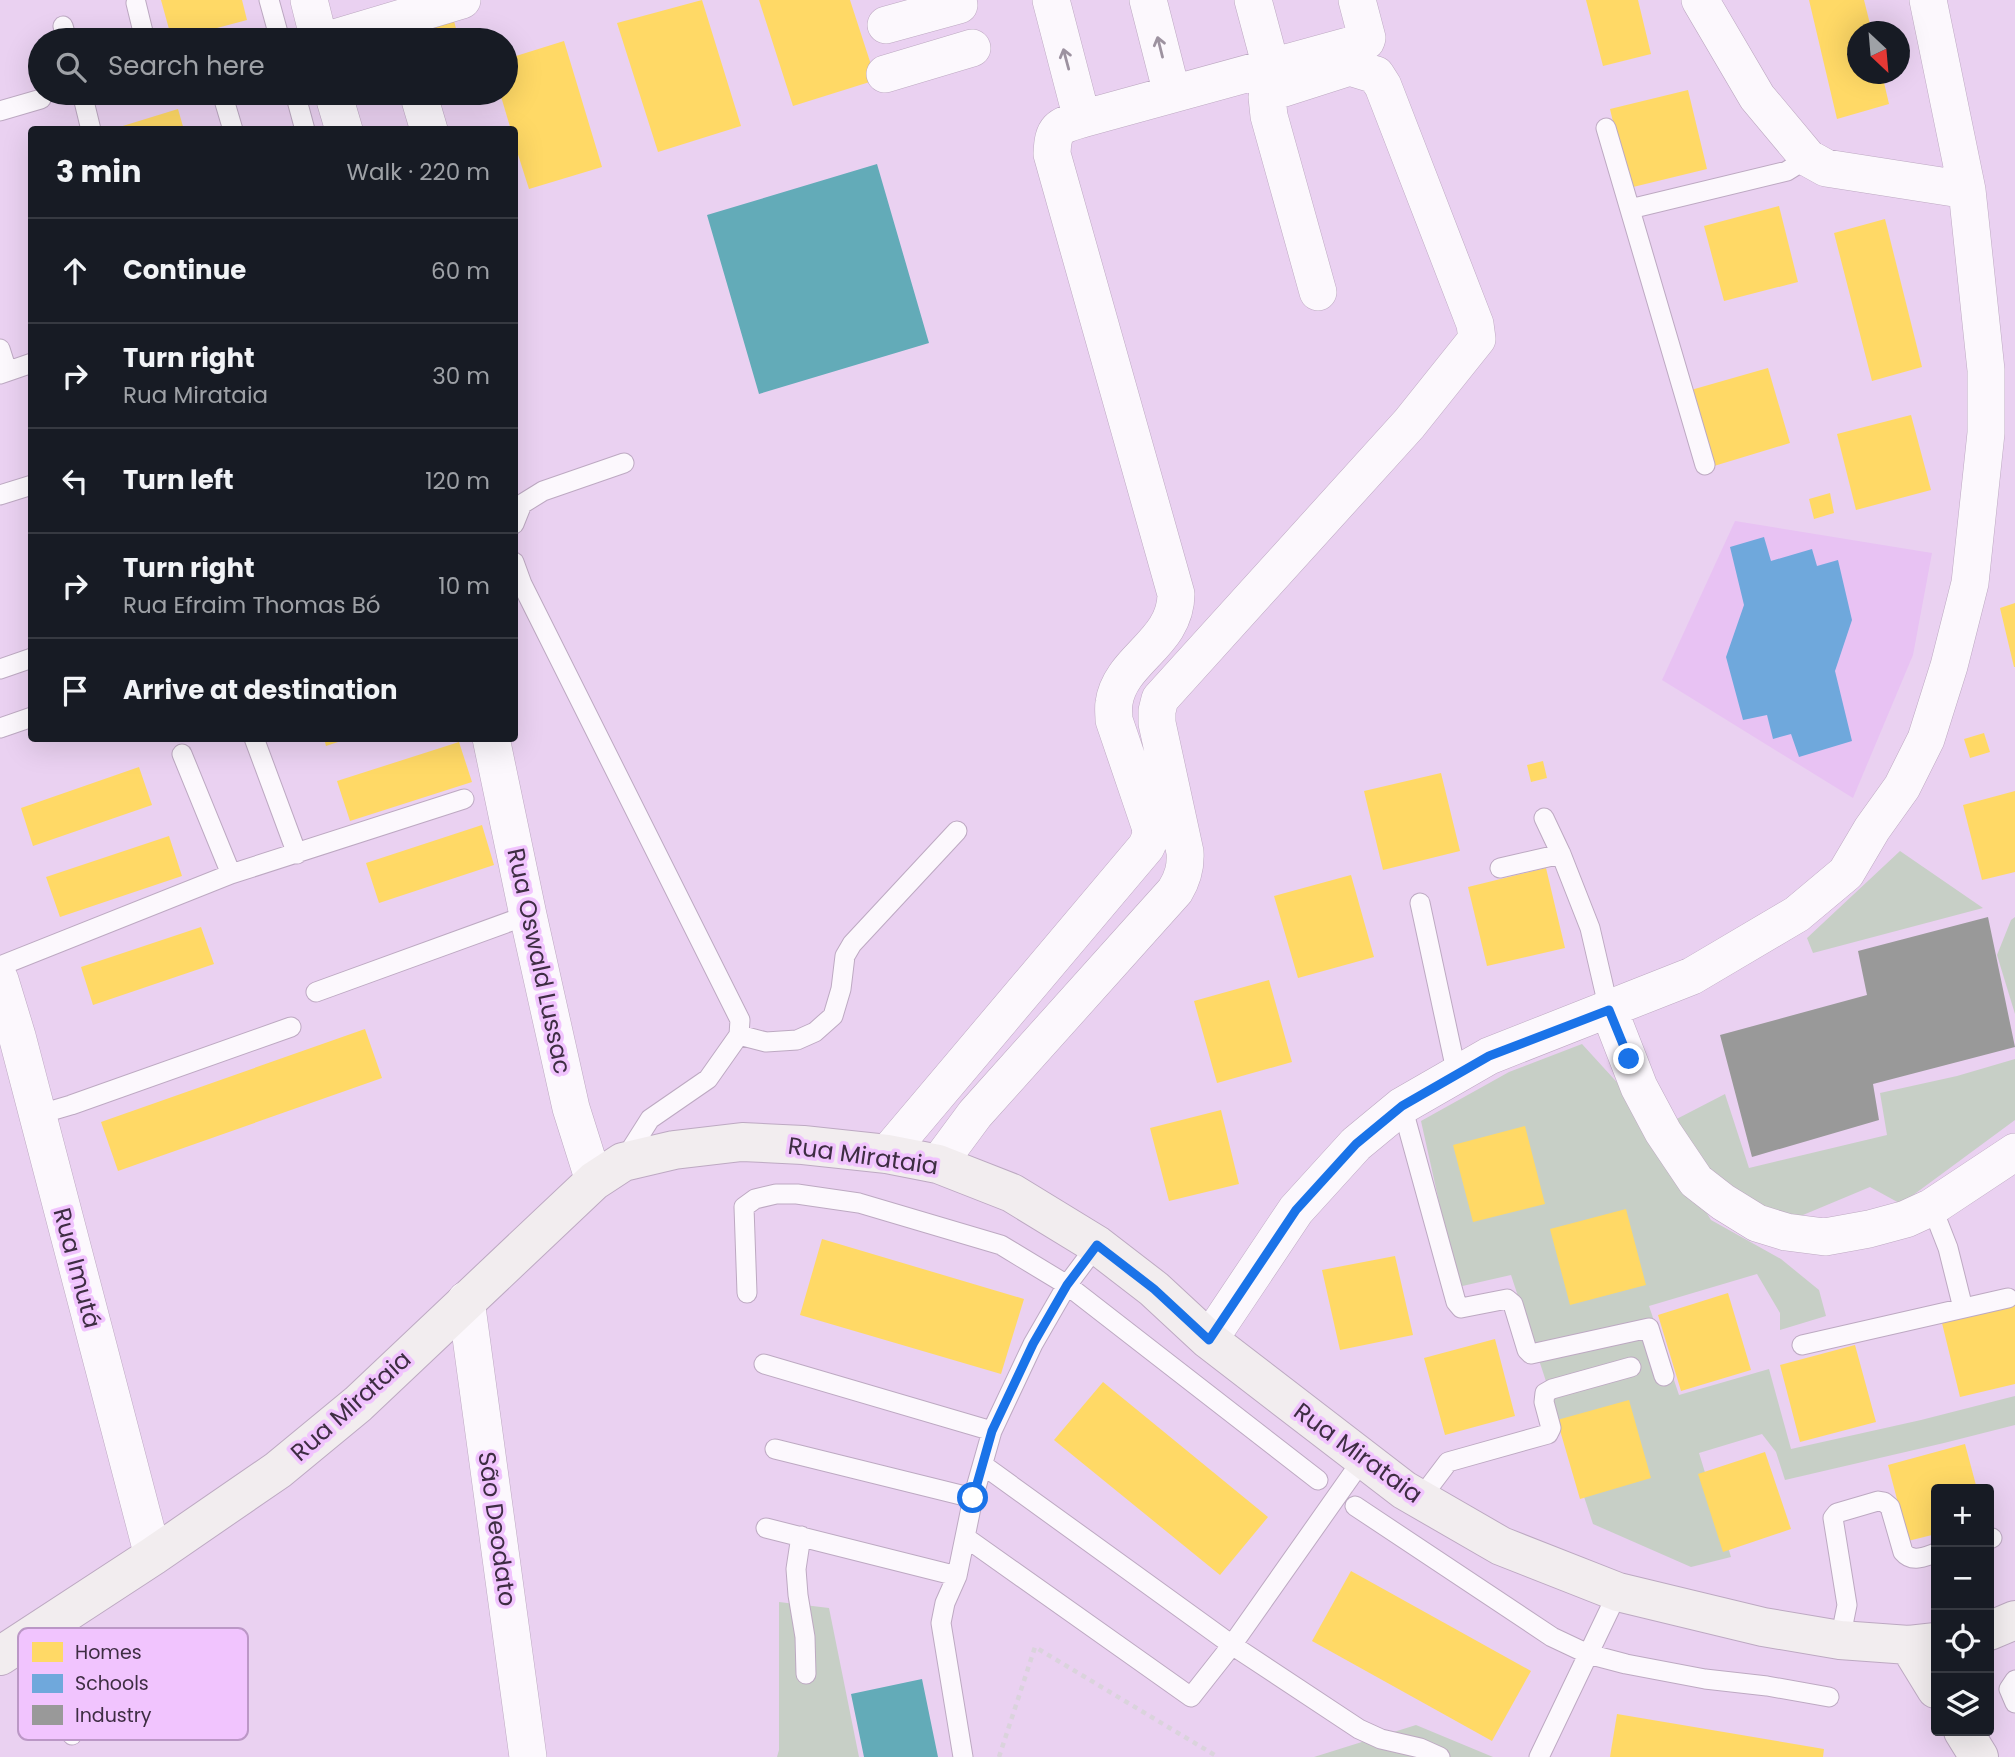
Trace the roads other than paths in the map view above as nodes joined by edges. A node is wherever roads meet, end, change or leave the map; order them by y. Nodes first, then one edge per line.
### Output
1 (269, 0) edge
2 (309, 0) edge
3 (462, 0) edge
4 (1051, 0) edge
5 (1149, 0) edge
6 (1253, 0) edge
7 (1357, 0) edge
8 (1700, 0) edge
9 (1928, 0) edge
10 (136, 3) dead end
11 (959, 5) dead end
12 (882, 13) edge
13 (142, 28) edge
14 (277, 28) edge
15 (316, 28) edge
16 (404, 28) edge
17 (972, 48) dead end
18 (1271, 67) junction
19 (1172, 94) junction
20 (28, 103) edge
21 (85, 105) edge
22 (226, 105) edge
23 (298, 105) edge
24 (422, 105) edge
25 (0, 111) edge
26 (1082, 119) junction
27 (90, 126) edge
28 (232, 126) edge
29 (304, 126) edge
30 (428, 126) edge
31 (1606, 128) dead end
32 (1808, 158) junction
33 (1967, 190) junction
34 (1630, 209) junction
35 (1318, 292) dead end
36 (0, 349) edge
37 (28, 364) edge
38 (4, 372) edge
39 (624, 463) dead end
40 (1705, 466) dead end
41 (28, 486) edge
42 (0, 495) edge
43 (518, 514) edge
44 (518, 573) edge
45 (28, 659) edge
46 (0, 669) edge
47 (28, 718) edge
48 (0, 728) edge
49 (255, 742) edge
50 (492, 742) edge
51 (182, 754) dead end
52 (464, 799) dead end
53 (1544, 818) dead end
54 (957, 831) dead end
55 (297, 854) junction
56 (1561, 854) junction
57 (1500, 868) dead end
58 (231, 874) junction
59 (1420, 903) dead end
60 (528, 915) junction
61 (0, 966) edge
62 (0, 980) edge
63 (316, 992) dead end
64 (1609, 1010) junction
65 (291, 1027) dead end
66 (739, 1035) junction
67 (1457, 1075) junction
68 (1402, 1106) junction
69 (37, 1115) junction
70 (2015, 1152) edge
71 (887, 1154) junction
72 (938, 1164) junction
73 (608, 1171) junction
74 (1932, 1206) junction
75 (1097, 1245) junction
76 (1067, 1285) junction
77 (747, 1293) dead end
78 (2008, 1298) dead end
79 (466, 1300) junction
80 (1963, 1308) junction
81 (1209, 1340) junction
82 (1802, 1345) dead end
83 (764, 1364) dead end
84 (1631, 1367) dead end
85 (1664, 1376) dead end
86 (992, 1431) junction
87 (775, 1450) dead end
88 (1363, 1459) junction
89 (983, 1465) junction
90 (1318, 1480) dead end
91 (973, 1498) junction
92 (1420, 1499) junction
93 (1355, 1506) dead end
94 (766, 1528) dead end
95 (801, 1536) junction
96 (965, 1537) junction
97 (1931, 1554) edge
98 (153, 1556) junction
99 (957, 1576) junction
100 (1618, 1592) junction
101 (2015, 1620) edge
102 (44, 1628) edge
103 (1994, 1629) edge
104 (1840, 1640) junction
105 (18, 1644) edge
106 (1923, 1644) edge
107 (1232, 1646) junction
108 (1588, 1654) junction
109 (0, 1656) edge
110 (1931, 1673) edge
111 (806, 1674) dead end
112 (2015, 1680) edge
113 (1829, 1697) dead end
114 (2015, 1703) edge
115 (1966, 1736) edge
116 (528, 1757) edge
117 (962, 1757) edge
118 (1440, 1757) edge
119 (1539, 1757) edge
120 (1979, 1757) edge

1 - 14 lane
2 - 15 street
3 - 16 street
26 -> 4 street
19 -> 5 street
6 - 18 street
7 - 18 street
8 - 32 street
9 - 33 street
10 - 13 lane
11 - 12 street
12 - 17 street
18 - 19 street
19 - 26 street
20 - 25 lane
21 - 27 lane
22 - 28 lane
23 - 29 lane
24 - 30 street
26 - 71 street
31 - 34 lane
32 - 33 street
32 - 34 lane
33 - 64 street
34 - 40 lane
35 - 72 street
36 - 38 lane
37 - 38 lane
39 - 43 lane
41 - 42 lane
44 - 66 lane
45 - 46 lane
47 - 48 lane
49 - 55 lane
50 - 60 street, Rua Oswald Lussac
51 - 58 lane
52 - 55 lane
53 - 56 lane
54 - 66 lane
55 - 58 lane
56 - 57 lane
56 - 64 lane
58 - 61 lane
59 - 67 lane
60 - 63 lane
60 - 73 street, Rua Oswald Lussac
62 - 69 street, Rua Imutá
64 - 67 street
64 - 74 street
65 - 69 lane
66 - 73 lane
67 - 68 street
68 - 81 street
68 - 85 lane
69 - 98 street, Rua Imutá
70 - 74 street
71 - 72 street, Rua Mirataia
71 - 73 street, Rua Mirataia
72 - 75 street, Rua Mirataia
73 - 79 street, Rua Mirataia
74 - 80 lane
75 - 76 lane
75 - 81 street, Rua Mirataia
76 - 77 lane
76 - 86 lane
76 - 90 lane
78 - 80 lane
79 - 98 street, Rua Mirataia
79 - 116 street, São Deodato
80 - 82 lane
81 - 88 street, Rua Mirataia
83 - 86 lane
84 - 92 lane
86 - 89 lane
87 - 91 lane
88 - 92 street, Rua Mirataia
88 - 107 lane
89 - 91 lane
89 - 107 lane
91 - 96 lane
92 - 100 street, Rua Mirataia
93 - 108 lane
94 - 95 lane
95 - 99 lane
95 - 111 lane
96 - 99 lane
96 - 107 lane
97 - 104 lane
98 - 102 street, Rua Mirataia
99 - 117 lane
100 - 104 street, Rua Mirataia
100 - 108 lane
101 - 103 street
104 - 106 street, Rua Mirataia
105 - 109 street, Rua Mirataia
106 - 110 street
107 - 118 lane
108 - 113 lane
108 - 119 lane
112 - 114 lane
115 - 120 street

